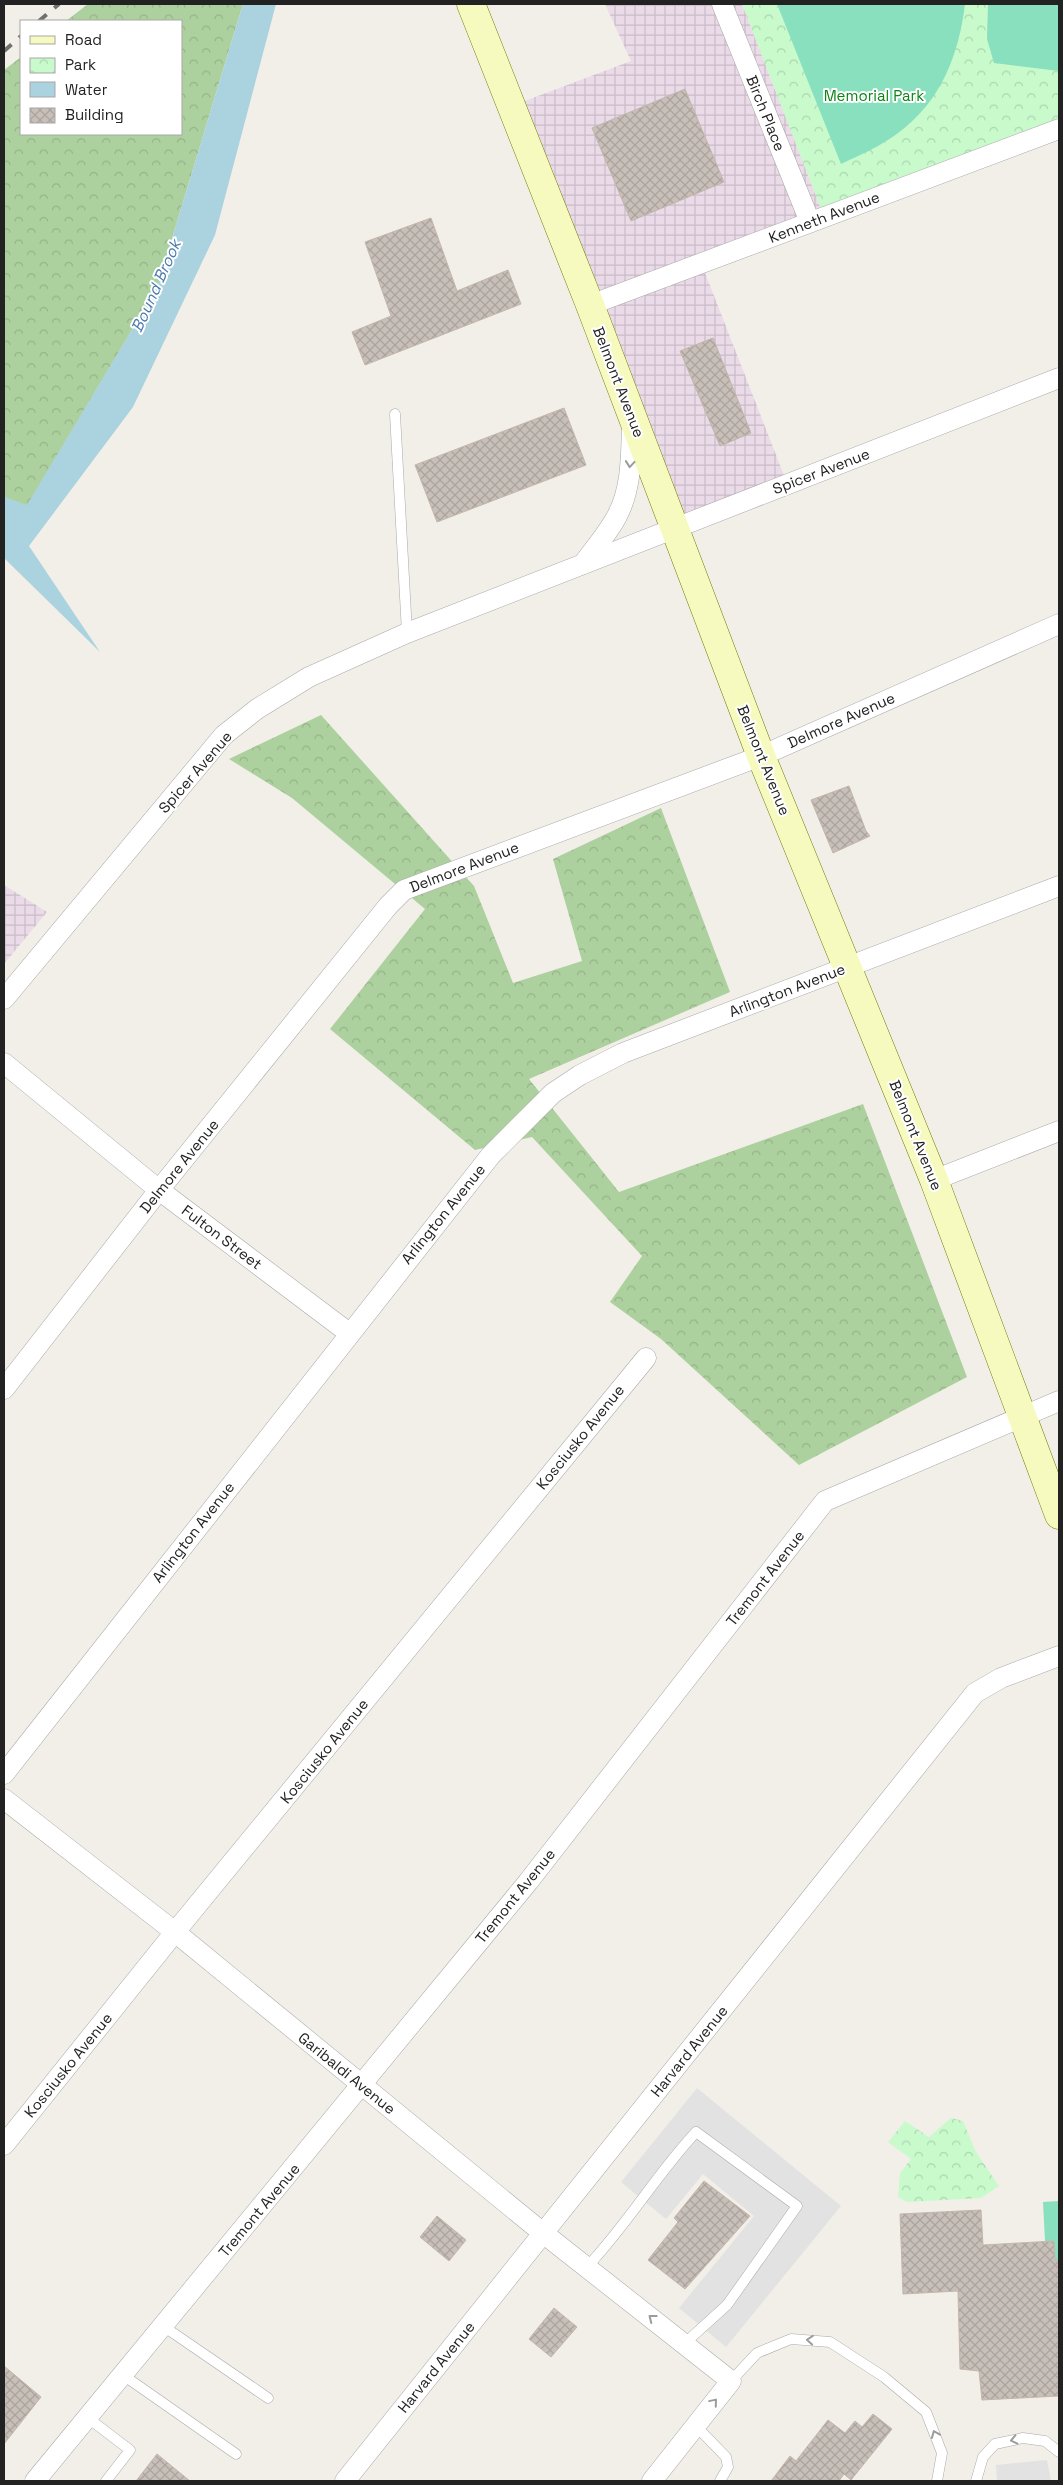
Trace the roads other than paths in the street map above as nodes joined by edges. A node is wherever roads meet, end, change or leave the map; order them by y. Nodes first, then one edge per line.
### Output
1 (471, 4) edge
2 (722, 4) edge
3 (1059, 129) edge
4 (810, 222) junction
5 (590, 305) junction
6 (1059, 378) edge
7 (395, 414) dead end
8 (632, 415) junction
9 (675, 528) junction
10 (583, 564) junction
11 (1059, 624) edge
12 (407, 633) junction
13 (760, 756) junction
14 (1059, 886) edge
15 (848, 967) junction
16 (4, 999) edge
17 (4, 1063) edge
18 (1059, 1131) edge
19 (934, 1180) junction
20 (159, 1190) junction
21 (349, 1333) junction
22 (646, 1358) dead end
23 (4, 1389) edge
24 (1059, 1402) edge
25 (1021, 1416) junction
26 (1059, 1515) edge
27 (1059, 1656) edge
28 (4, 1774) edge
29 (4, 1799) edge
30 (175, 1932) junction
31 (362, 2085) junction
32 (4, 2145) edge
33 (543, 2233) junction
34 (587, 2267) junction
35 (163, 2326) junction
36 (688, 2345) junction
37 (123, 2375) junction
38 (731, 2381) junction
39 (268, 2398) dead end
40 (88, 2418) junction
41 (695, 2425) junction
42 (1059, 2452) edge
43 (236, 2454) dead end
44 (35, 2481) edge
45 (106, 2481) edge
46 (346, 2481) edge
47 (652, 2481) edge
48 (720, 2481) edge
49 (938, 2481) edge
50 (976, 2481) edge

1 - 5 street, Belmont Avenue
2 - 4 street, Birch Place
3 - 4 street, Kenneth Avenue
4 - 5 street, Kenneth Avenue
5 - 8 street, Belmont Avenue
6 - 9 street, Spicer Avenue
7 - 12 lane
8 - 9 street, Belmont Avenue
8 -> 10 street
9 - 10 street, Spicer Avenue
9 - 13 street, Belmont Avenue
10 - 12 street, Spicer Avenue
11 - 13 street, Delmore Avenue
12 - 16 street, Spicer Avenue
13 - 15 street, Belmont Avenue
13 - 20 street, Delmore Avenue
14 - 15 street, Arlington Avenue
15 - 19 street, Belmont Avenue
15 - 21 street, Arlington Avenue
17 - 20 street, Fulton Street
18 - 19 street
19 - 25 street, Belmont Avenue
20 - 21 street, Fulton Street
20 - 23 street, Delmore Avenue
21 - 28 street, Arlington Avenue
22 - 30 street, Kosciusko Avenue
24 - 25 street, Tremont Avenue
25 - 26 street, Belmont Avenue
25 - 31 street, Tremont Avenue
27 - 33 street, Harvard Avenue
29 - 30 street, Garibaldi Avenue
30 - 31 street, Garibaldi Avenue
30 - 32 street, Kosciusko Avenue
31 - 33 street, Garibaldi Avenue
31 - 35 street, Tremont Avenue
33 - 34 street, Garibaldi Avenue
33 - 46 street, Harvard Avenue
36 -> 34 street, Garibaldi Avenue
34 - 36 lane
35 - 37 street, Tremont Avenue
35 - 39 lane
36 - 38 street, Garibaldi Avenue
37 - 40 street, Tremont Avenue
37 - 43 lane
41 -> 38 street
49 -> 38 lane
40 - 44 street, Tremont Avenue
40 - 45 lane
41 - 47 street
41 - 48 lane
42 -> 50 lane

